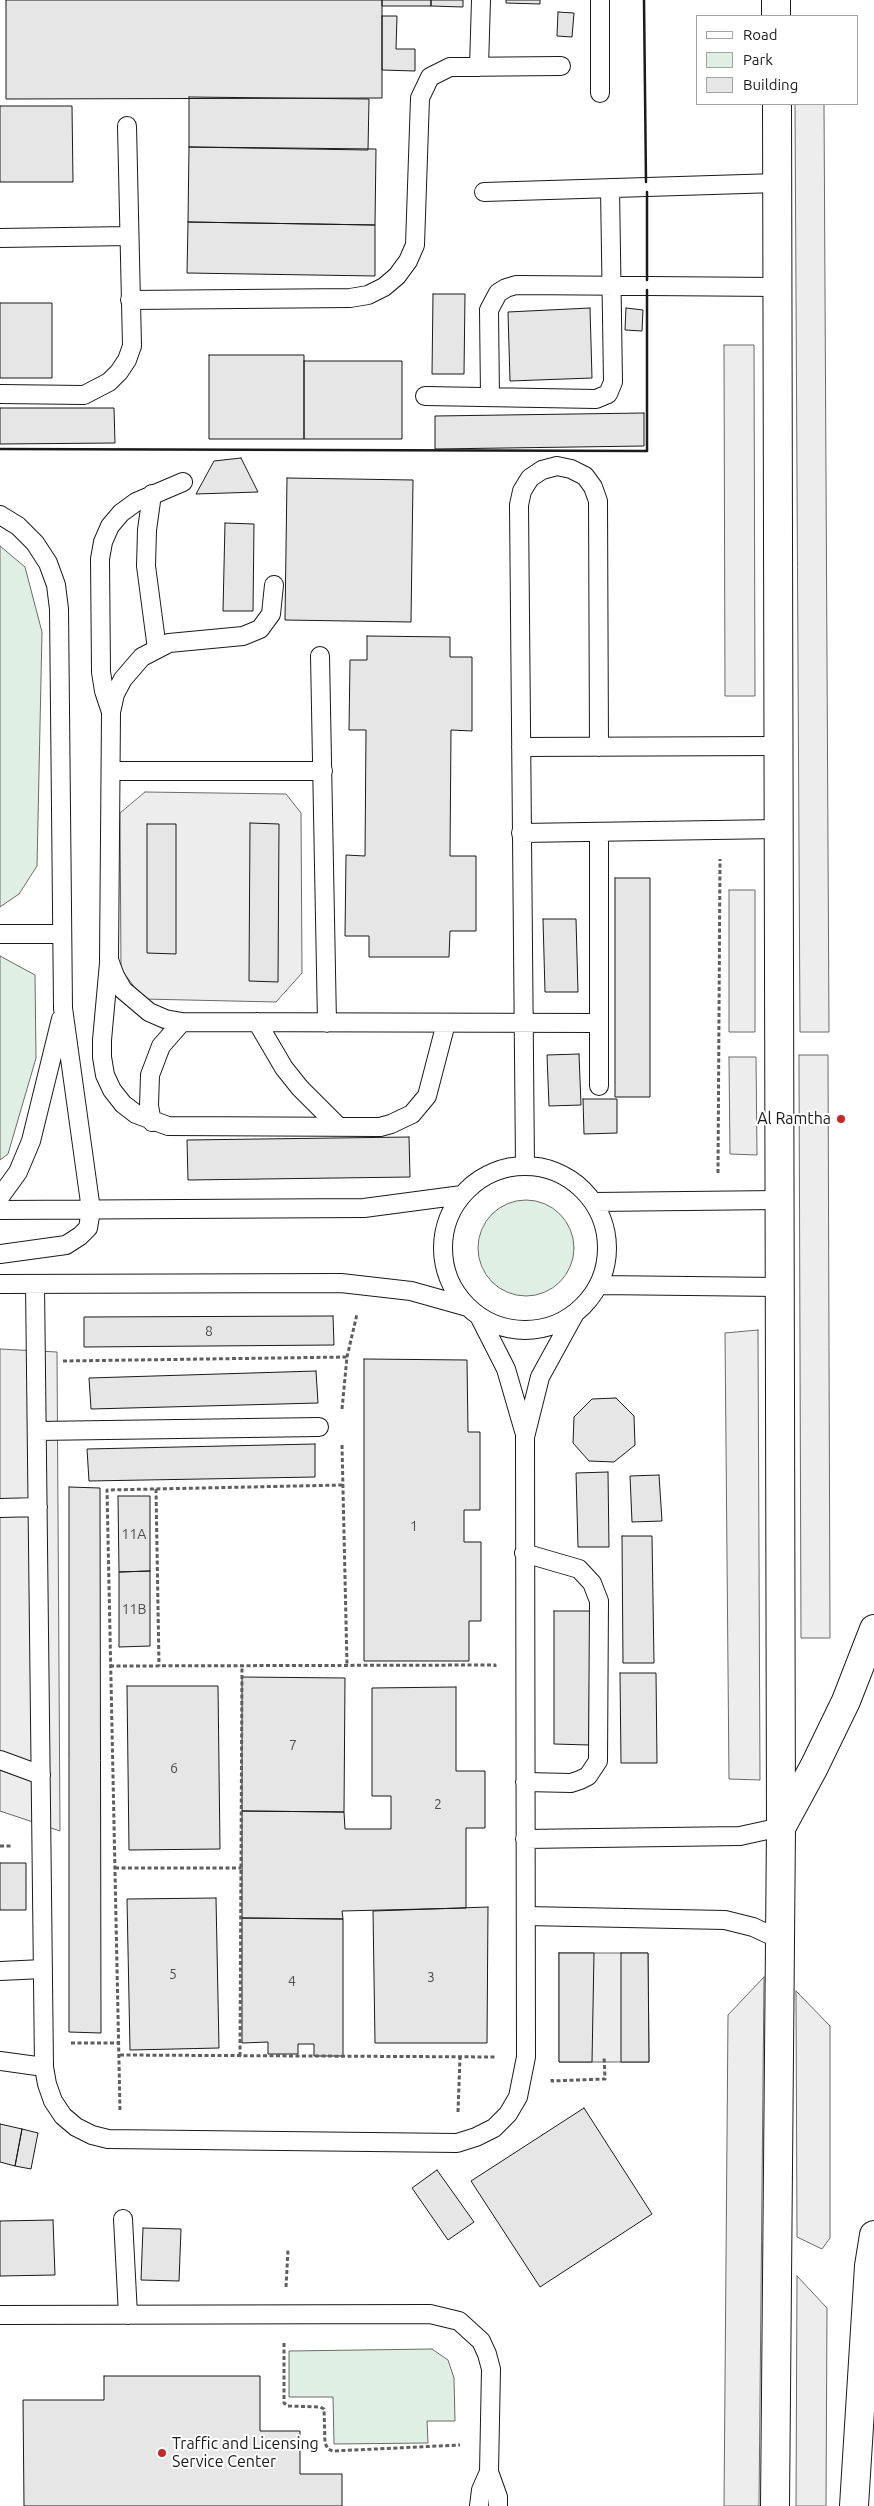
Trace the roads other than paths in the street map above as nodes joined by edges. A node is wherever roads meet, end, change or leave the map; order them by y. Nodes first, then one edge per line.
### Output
1 (481, 0) edge
2 (600, 0) edge
3 (776, 0) edge
4 (776, 15) edge
5 (561, 66) dead end
6 (479, 67) junction
7 (600, 93) dead end
8 (777, 105) edge
9 (127, 126) dead end
10 (777, 183) junction
11 (610, 188) junction
12 (484, 192) dead end
13 (129, 236) junction
14 (0, 238) edge
15 (611, 286) junction
16 (778, 287) junction
17 (130, 300) junction
18 (0, 394) edge
19 (425, 396) dead end
20 (490, 397) junction
21 (183, 482) dead end
22 (152, 494) junction
23 (0, 515) edge
24 (274, 585) dead end
25 (157, 649) junction
26 (320, 656) dead end
27 (111, 712) junction
28 (777, 746) junction
29 (521, 747) junction
30 (599, 747) junction
31 (323, 770) junction
32 (111, 771) junction
33 (779, 829) junction
34 (599, 832) junction
35 (521, 833) junction
36 (0, 934) edge
37 (62, 934) junction
38 (109, 960) junction
39 (64, 1008) junction
40 (182, 1022) junction
41 (257, 1022) junction
42 (327, 1023) junction
43 (446, 1023) junction
44 (523, 1023) junction
45 (599, 1023) junction
46 (599, 1086) dead end
47 (152, 1122) junction
48 (338, 1126) junction
49 (525, 1166) junction
50 (462, 1195) junction
51 (0, 1197) edge
52 (778, 1200) junction
53 (594, 1202) junction
54 (0, 1210) edge
55 (92, 1210) junction
56 (0, 1254) edge
57 (0, 1284) edge
58 (35, 1284) junction
59 (599, 1285) junction
60 (778, 1287) junction
61 (474, 1312) junction
62 (574, 1315) junction
63 (319, 1427) dead end
64 (37, 1431) junction
65 (525, 1437) junction
66 (38, 1507) junction
67 (0, 1508) edge
68 (524, 1553) junction
69 (874, 1629) edge
70 (0, 1760) edge
71 (41, 1775) junction
72 (525, 1782) junction
73 (781, 1827) junction
74 (525, 1839) junction
75 (526, 1916) junction
76 (779, 1939) junction
77 (43, 1969) junction
78 (0, 1971) edge
79 (0, 2062) edge
80 (44, 2067) junction
81 (123, 2219) dead end
82 (874, 2235) edge
83 (128, 2315) junction
84 (0, 2316) edge
85 (490, 2472) junction
86 (480, 2506) edge
87 (498, 2506) edge
88 (775, 2506) edge
89 (854, 2506) edge

1 - 6 lane
2 - 7 lane
3 - 4 street
5 - 6 lane
6 - 17 lane
8 - 10 street
9 - 13 lane
10 - 11 lane
10 - 16 street
11 - 12 lane
11 - 15 lane
13 - 14 lane
13 - 17 lane
15 - 16 lane
15 - 20 lane
15 - 20 lane
16 - 28 street
17 - 18 lane
19 - 20 lane
21 - 22 lane
22 - 25 lane
22 - 27 lane
23 - 37 lane
24 - 25 lane
25 - 27 lane
26 - 31 lane
27 - 32 lane
28 - 30 lane
28 - 33 street
29 - 30 lane
29 - 30 lane
29 - 35 lane
31 - 32 lane
31 - 42 lane
32 - 38 lane
33 - 34 lane
33 - 52 street
34 - 35 lane
34 - 45 lane
35 - 44 lane
36 - 37 lane
37 - 39 lane
38 - 40 lane
38 - 47 lane
39 - 51 lane
39 - 55 lane
40 - 41 lane
40 - 47 lane
41 - 42 lane
41 - 48 lane
42 - 43 lane
43 - 44 lane
43 - 48 lane
44 - 45 lane
44 - 49 lane
45 - 46 lane
47 - 48 lane
49 - 50 lane
49 - 53 lane
50 - 55 lane
50 - 61 lane
52 - 53 lane
52 - 60 street
53 - 59 lane
54 - 55 lane
55 - 56 lane
57 - 58 lane
58 - 61 lane
58 - 64 lane
59 - 60 lane
59 - 62 lane
60 - 73 street
61 - 62 lane
61 - 65 lane
62 - 65 lane
63 - 64 lane
64 - 66 lane
65 - 68 lane
66 - 67 lane
66 - 71 lane
68 - 72 lane
68 - 72 lane
69 - 73 street
70 - 71 lane
71 - 77 lane
72 - 74 lane
73 - 74 lane
73 - 76 street
74 - 75 lane
75 - 76 lane
75 - 80 lane
76 - 88 street
77 - 78 lane
77 - 80 lane
79 - 80 lane
81 - 83 lane
82 - 89 street
83 - 84 lane
83 - 85 lane
85 - 86 lane
85 - 87 lane

